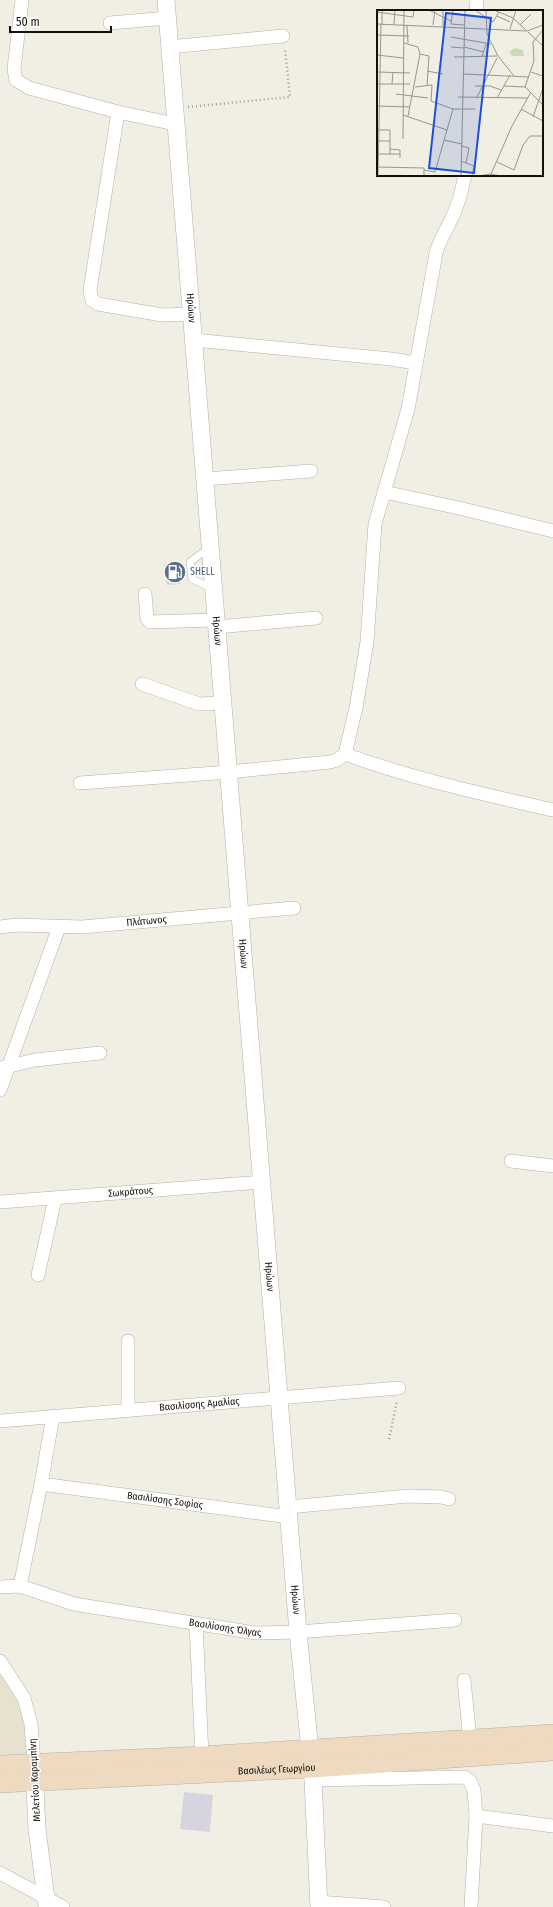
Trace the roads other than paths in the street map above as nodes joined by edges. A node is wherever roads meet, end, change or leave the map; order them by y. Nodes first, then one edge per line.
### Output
1 (22, 0) edge
2 (166, 0) edge
3 (477, 0) edge
4 (476, 10) edge
5 (167, 18) junction
6 (110, 23) dead end
7 (283, 36) dead end
8 (169, 47) junction
9 (118, 112) junction
10 (176, 126) junction
11 (465, 176) edge
12 (191, 314) junction
13 (194, 340) junction
14 (415, 363) junction
15 (311, 471) dead end
16 (204, 479) junction
17 (384, 492) junction
18 (553, 531) edge
19 (145, 594) dead end
20 (316, 618) dead end
21 (216, 623) junction
22 (142, 684) dead end
23 (222, 702) junction
24 (345, 754) junction
25 (229, 772) junction
26 (80, 783) dead end
27 (553, 810) edge
28 (294, 908) dead end
29 (240, 913) junction
30 (0, 927) edge
31 (59, 928) junction
32 (100, 1053) dead end
33 (4, 1068) edge
34 (0, 1090) edge
35 (511, 1161) dead end
36 (553, 1166) edge
37 (262, 1182) junction
38 (55, 1199) junction
39 (0, 1202) edge
40 (38, 1275) dead end
41 (128, 1341) dead end
42 (399, 1388) road end
43 (279, 1397) junction
44 (128, 1410) junction
45 (53, 1416) junction
46 (0, 1421) edge
47 (41, 1484) junction
48 (449, 1499) dead end
49 (288, 1512) junction
50 (20, 1586) junction
51 (0, 1588) edge
52 (455, 1620) dead end
53 (196, 1623) junction
54 (298, 1632) junction
55 (0, 1661) edge
56 (464, 1680) dead end
57 (553, 1734) edge
58 (470, 1740) junction
59 (310, 1749) junction
60 (553, 1751) edge
61 (202, 1756) junction
62 (0, 1765) edge
63 (35, 1773) junction
64 (313, 1774) junction
65 (0, 1784) edge
66 (476, 1816) junction
67 (553, 1826) edge
68 (0, 1873) edge
69 (47, 1903) edge
70 (319, 1904) edge
71 (63, 1907) edge
72 (383, 1907) edge
73 (471, 1907) edge

1 - 9 street
2 - 5 street, Ηρώων
3 - 4 street
5 - 6 street
5 - 8 street, Ηρώων
7 - 8 street
8 - 10 street, Ηρώων
9 - 10 street
9 - 12 street
10 - 12 street, Ηρώων
11 - 14 street
12 - 13 street, Ηρώων
13 - 14 street
13 - 16 street, Ηρώων
14 - 17 street
15 - 16 street
16 - 21 street, Ηρώων
17 - 18 street
17 - 24 street
19 - 21 street
20 - 21 street
21 - 23 street, Ηρώων
22 - 23 street
23 - 25 street, Ηρώων
24 - 25 street
24 - 27 street
25 - 26 street
25 - 29 street, Ηρώων
28 - 29 street, Πλάτωνος
29 - 31 street, Πλάτωνος
29 - 37 street, Ηρώων
30 - 31 street, Πλάτωνος
31 - 33 street
32 - 33 street
33 - 34 street
35 - 36 street
37 - 38 street, Σωκράτους
37 - 43 street, Ηρώων
38 - 39 street, Σωκράτους
38 - 40 street
41 - 44 street
42 - 43 street, Βασιλίσσης Αμαλίας
43 - 44 street, Βασιλίσσης Αμαλίας
43 - 49 street, Ηρώων
44 - 45 street, Βασιλίσσης Αμαλίας
45 - 46 street, Βασιλίσσης Αμαλίας
45 - 47 street
47 - 49 street, Βασιλίσσης Σοφίας
47 - 50 street
48 - 49 street, Βασιλίσσης Σοφίας
49 - 54 street, Ηρώων
50 - 51 street, Βασιλίσσης Όλγας
50 - 53 street, Βασιλίσσης Όλγας
52 - 54 street, Βασιλίσσης Όλγας
53 - 54 street, Βασιλίσσης Όλγας
53 - 61 street
54 - 59 street, Ηρώων
55 - 63 street, Μελετίου Καραμπίνη
56 - 58 street
57 - 58 main road, Βασιλέως Γεωργίου
58 - 59 main road, Βασιλέως Γεωργίου
59 - 61 main road, Βασιλέως Γεωργίου
59 - 64 street, Ηρώων
60 - 64 main road, Βασιλέως Γεωργίου
61 - 63 main road, Βασιλέως Γεωργίου
62 - 63 main road, Βασιλέως Γεωργίου
63 - 64 main road, Βασιλέως Γεωργίου
63 - 65 main road, Βασιλέως Γεωργίου
63 - 69 street, Μελετίου Καραμπίνη
64 - 66 street
64 - 70 street, Ηρώων
66 - 67 street
66 - 73 street
68 - 69 street
69 - 71 street
70 - 72 street

